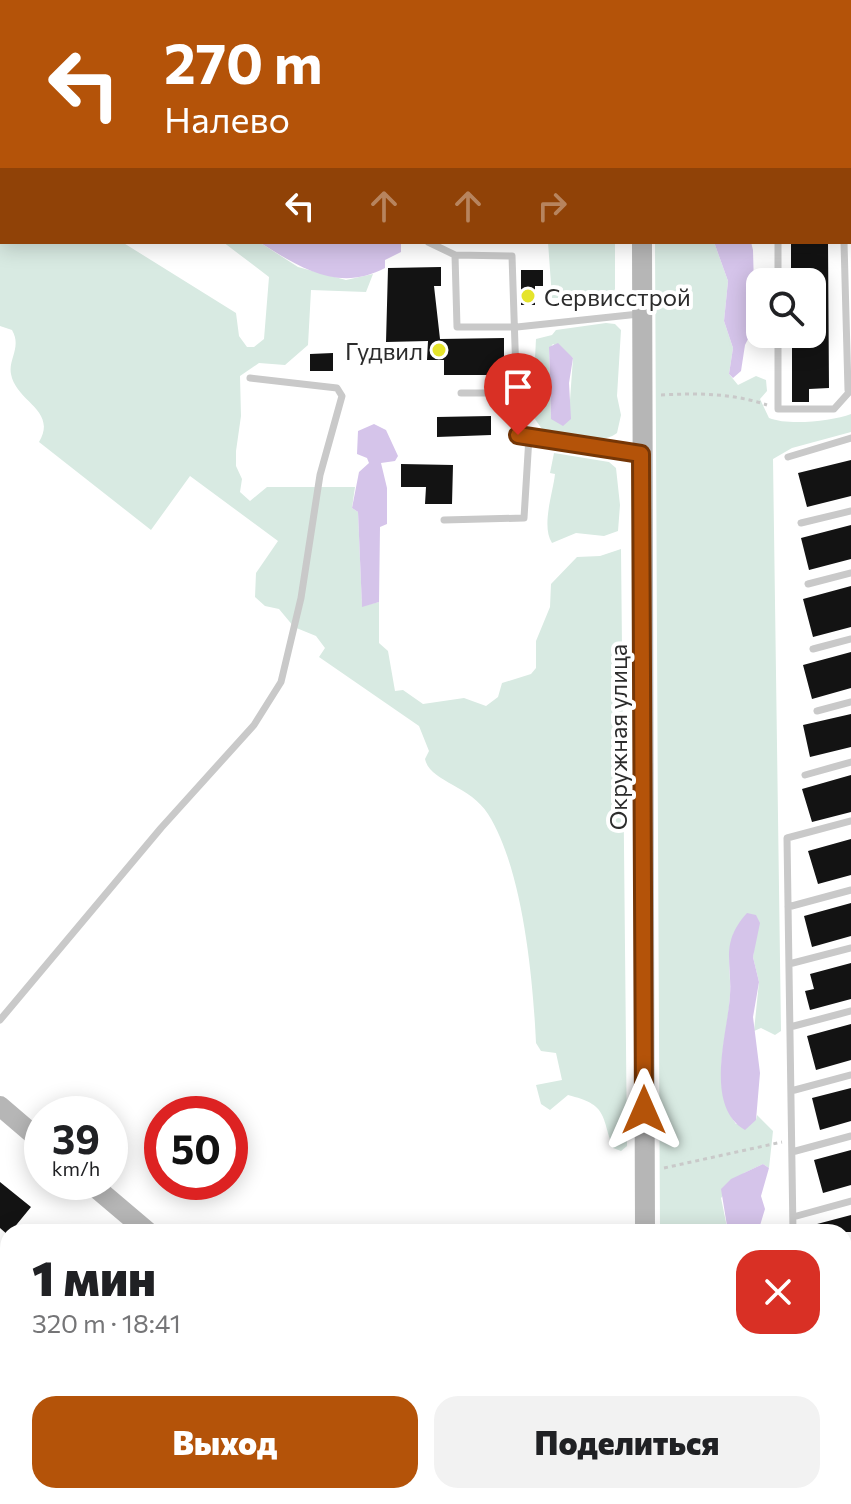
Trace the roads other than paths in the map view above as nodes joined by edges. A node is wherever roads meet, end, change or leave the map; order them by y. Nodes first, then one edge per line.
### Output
1 (432, 244) edge
2 (642, 244) edge
3 (778, 244) edge
4 (844, 244) edge
5 (455, 255) junction
6 (778, 268) edge
7 (641, 314) junction
8 (517, 327) junction
9 (778, 348) edge
10 (250, 378) dead end
11 (850, 390) edge
12 (461, 393) dead end
13 (517, 393) junction
14 (529, 437) junction
15 (851, 438) edge
16 (641, 454) junction
17 (788, 457) dead end
18 (851, 511) edge
19 (444, 520) dead end
20 (801, 523) dead end
21 (851, 573) edge
22 (808, 584) dead end
23 (851, 639) edge
24 (813, 649) dead end
25 (851, 702) edge
26 (817, 711) dead end
27 (851, 762) edge
28 (805, 775) dead end
29 (851, 821) edge
30 (851, 890) edge
31 (788, 907) junction
32 (851, 948) edge
33 (789, 964) junction
34 (851, 1011) edge
35 (0, 1020) edge
36 (790, 1027) junction
37 (851, 1075) edge
38 (791, 1091) junction
39 (0, 1106) edge
40 (24, 1127) edge
41 (851, 1136) edge
42 (792, 1152) junction
43 (110, 1200) edge
44 (851, 1201) edge
45 (793, 1217) junction
46 (139, 1224) edge
47 (645, 1224) edge
48 (793, 1224) edge

1 - 5 lane
2 - 7 main road, Окружная улица
3 - 6 lane
4 - 11 lane
5 - 8 lane
5 - 8 lane
7 - 8 lane
7 - 16 main road, Окружная улица
8 - 13 lane
9 - 11 lane
10 - 35 lane
12 - 13 lane
13 - 14 lane
14 - 16 lane
14 - 19 lane
15 - 17 lane
16 - 47 main road, Окружная улица
18 - 20 lane
21 - 22 lane
23 - 24 lane
25 - 26 lane
27 - 28 lane
29 - 31 lane
30 - 31 lane
31 - 33 lane
32 - 33 lane
33 - 36 lane
34 - 36 lane
36 - 38 lane
37 - 38 lane
38 - 42 lane
39 - 40 main road
41 - 42 lane
42 - 45 lane
43 - 46 main road
44 - 45 lane
45 - 48 lane

